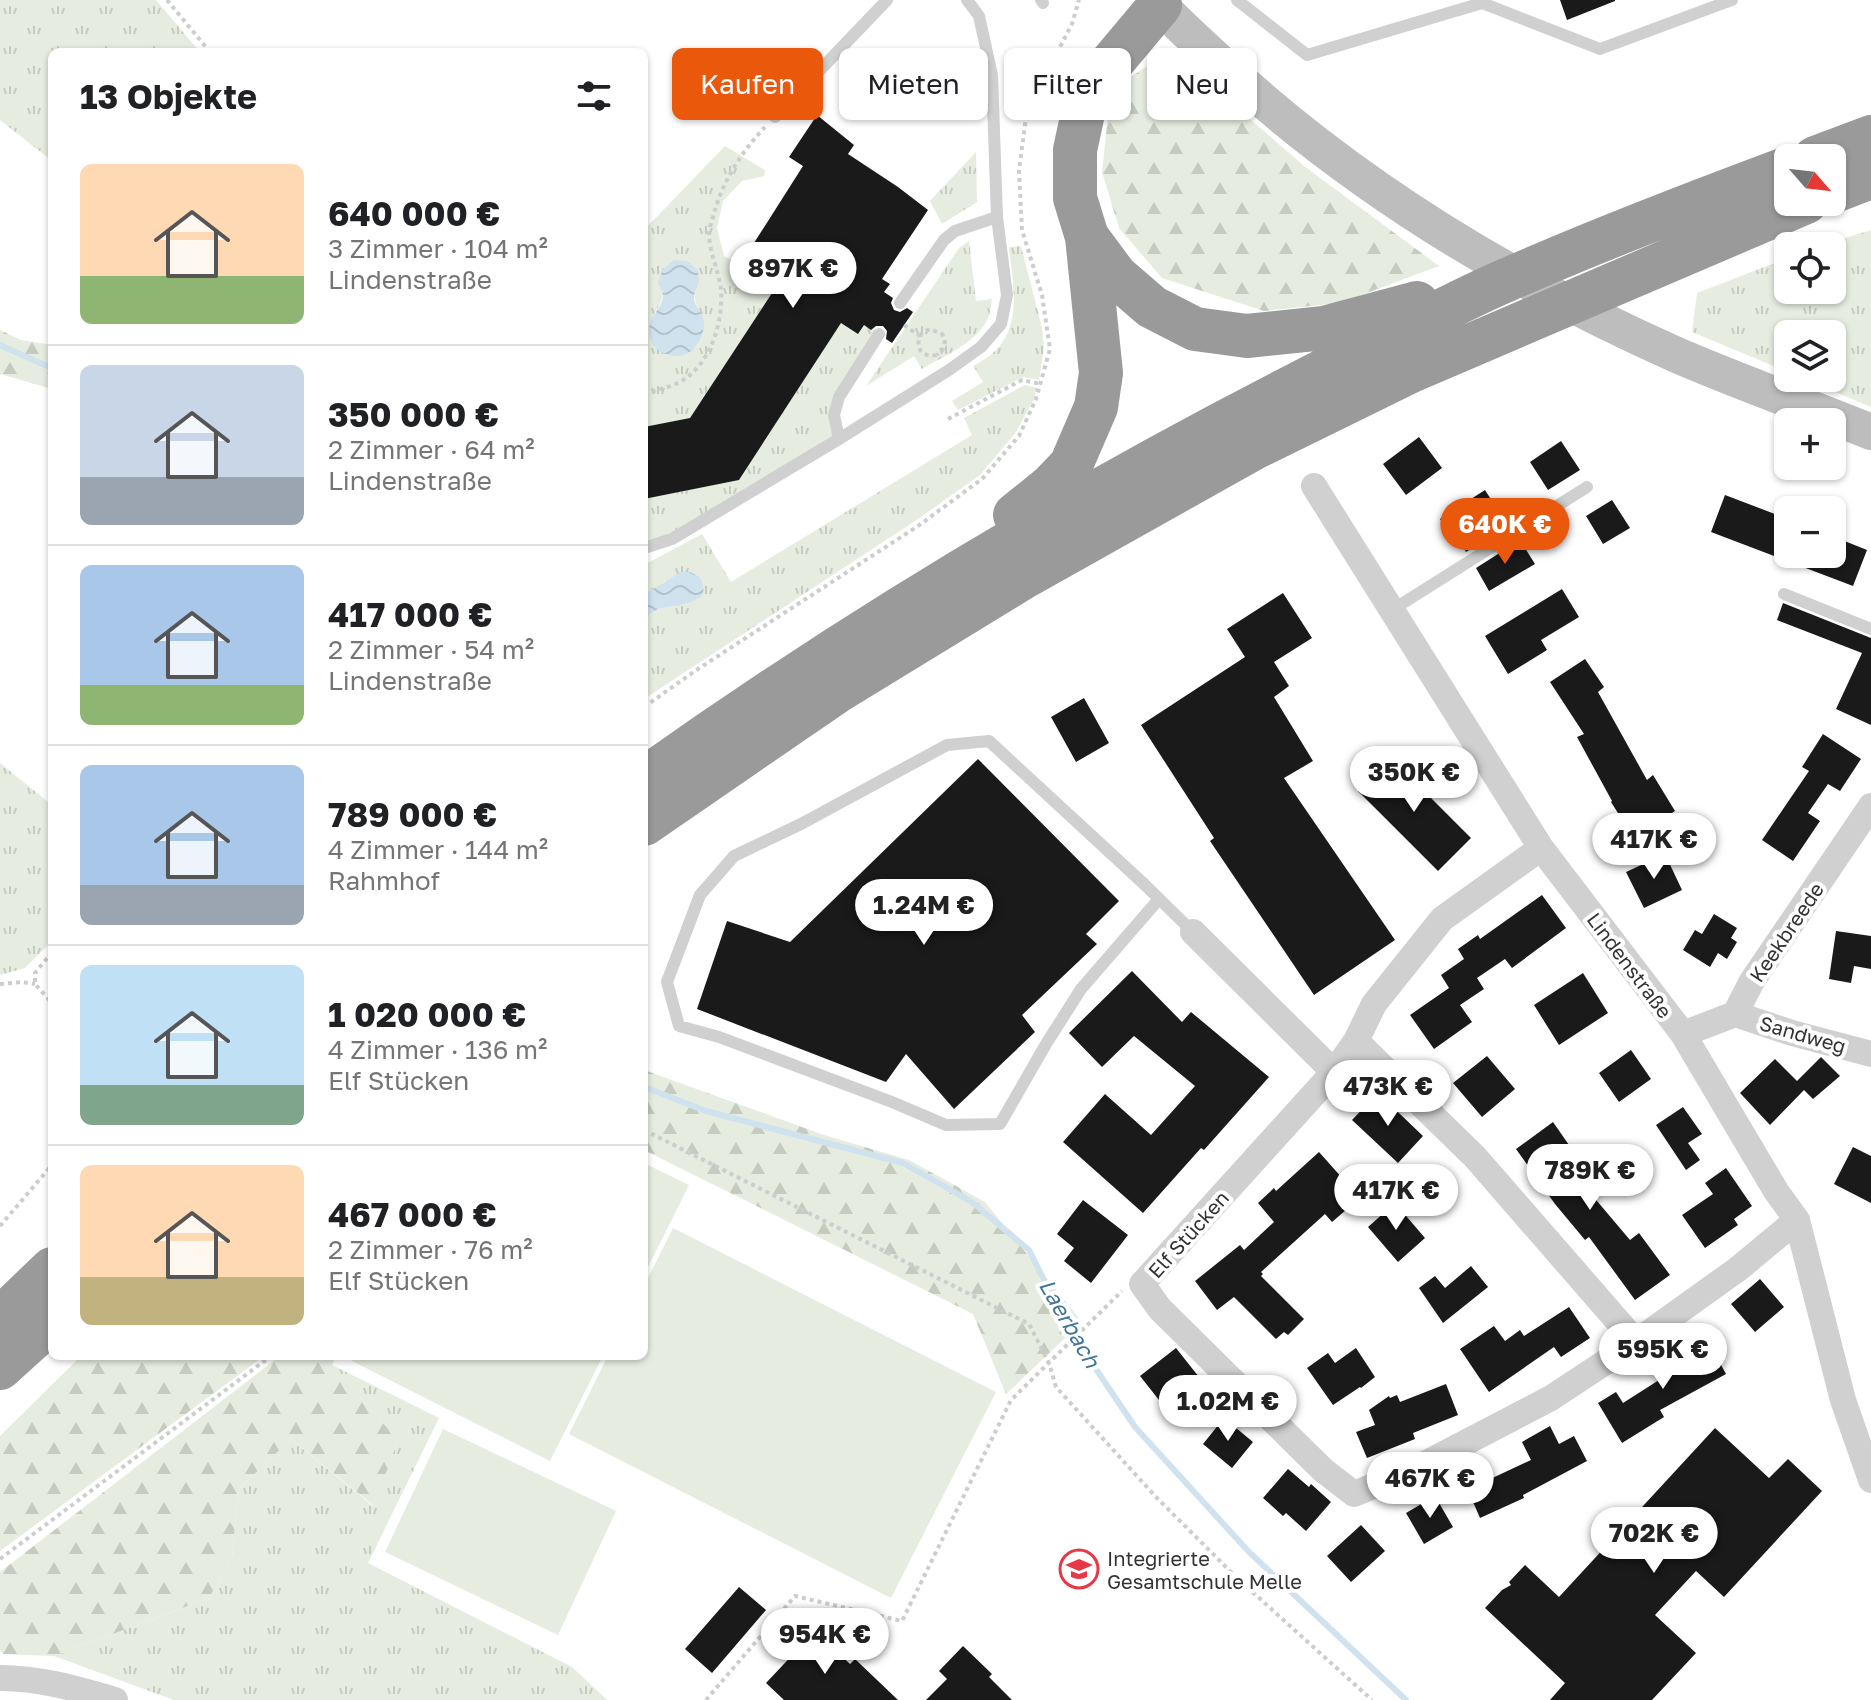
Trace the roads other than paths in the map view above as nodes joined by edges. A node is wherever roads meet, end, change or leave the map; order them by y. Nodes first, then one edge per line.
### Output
1 (887, 0) edge
2 (967, 0) edge
3 (1237, 0) edge
4 (1732, 0) edge
5 (1157, 3) edge
6 (823, 67) edge
7 (1871, 137) edge
8 (1846, 146) edge
9 (1774, 173) edge
10 (1871, 177) edge
11 (1846, 188) edge
12 (1871, 192) edge
13 (1846, 193) edge
14 (1774, 216) edge
15 (997, 217) junction
16 (1087, 237) junction
17 (1507, 280) junction
18 (900, 303) dead end
19 (879, 334) dead end
20 (1871, 432) edge
21 (839, 439) junction
22 (1314, 486) dead end
23 (1587, 487) dead end
24 (648, 547) edge
25 (1784, 594) dead end
26 (1392, 610) junction
27 (885, 616) junction
28 (1871, 629) edge
29 (648, 776) edge
30 (1871, 806) edge
31 (648, 821) edge
32 (1541, 848) junction
33 (1159, 899) junction
34 (1193, 932) joint
35 (1735, 1014) junction
36 (1683, 1034) junction
37 (1356, 1041) junction
38 (1871, 1054) edge
39 (1334, 1072) junction
40 (1797, 1220) junction
41 (48, 1273) edge
42 (0, 1319) edge
43 (48, 1325) edge
44 (1636, 1342) junction
45 (0, 1368) edge
46 (1871, 1480) edge
47 (0, 1678) edge
48 (110, 1699) edge

1 - 6 lane
2 - 15 lane
3 - 4 lane
5 - 16 highway
5 - 20 main road
7 - 8 highway
9 - 17 highway
10 - 11 highway
12 - 13 highway
14 - 31 highway
15 - 18 lane
15 - 21 lane
16 - 17 highway
16 - 27 highway
17 - 27 highway
19 - 21 lane
21 - 24 lane
22 - 26 street, Lindenstraße
23 - 26 lane
25 - 28 lane
26 - 32 street, Lindenstraße
27 - 29 highway
30 - 35 street, Keekbreede
32 - 36 street, Lindenstraße
32 - 37 street, Elf Stücken
33 - 33 lane
33 - 34 lane
34 - 39 street
35 - 36 street
35 - 38 street, Sandweg
36 - 40 street, Lindenstraße
37 - 39 street, Elf Stücken
37 - 44 street
39 - 44 street, Elf Stücken
40 - 44 street, Elf Stücken
40 - 46 street, Lindenstraße
41 - 42 highway
43 - 45 highway
47 - 48 street

